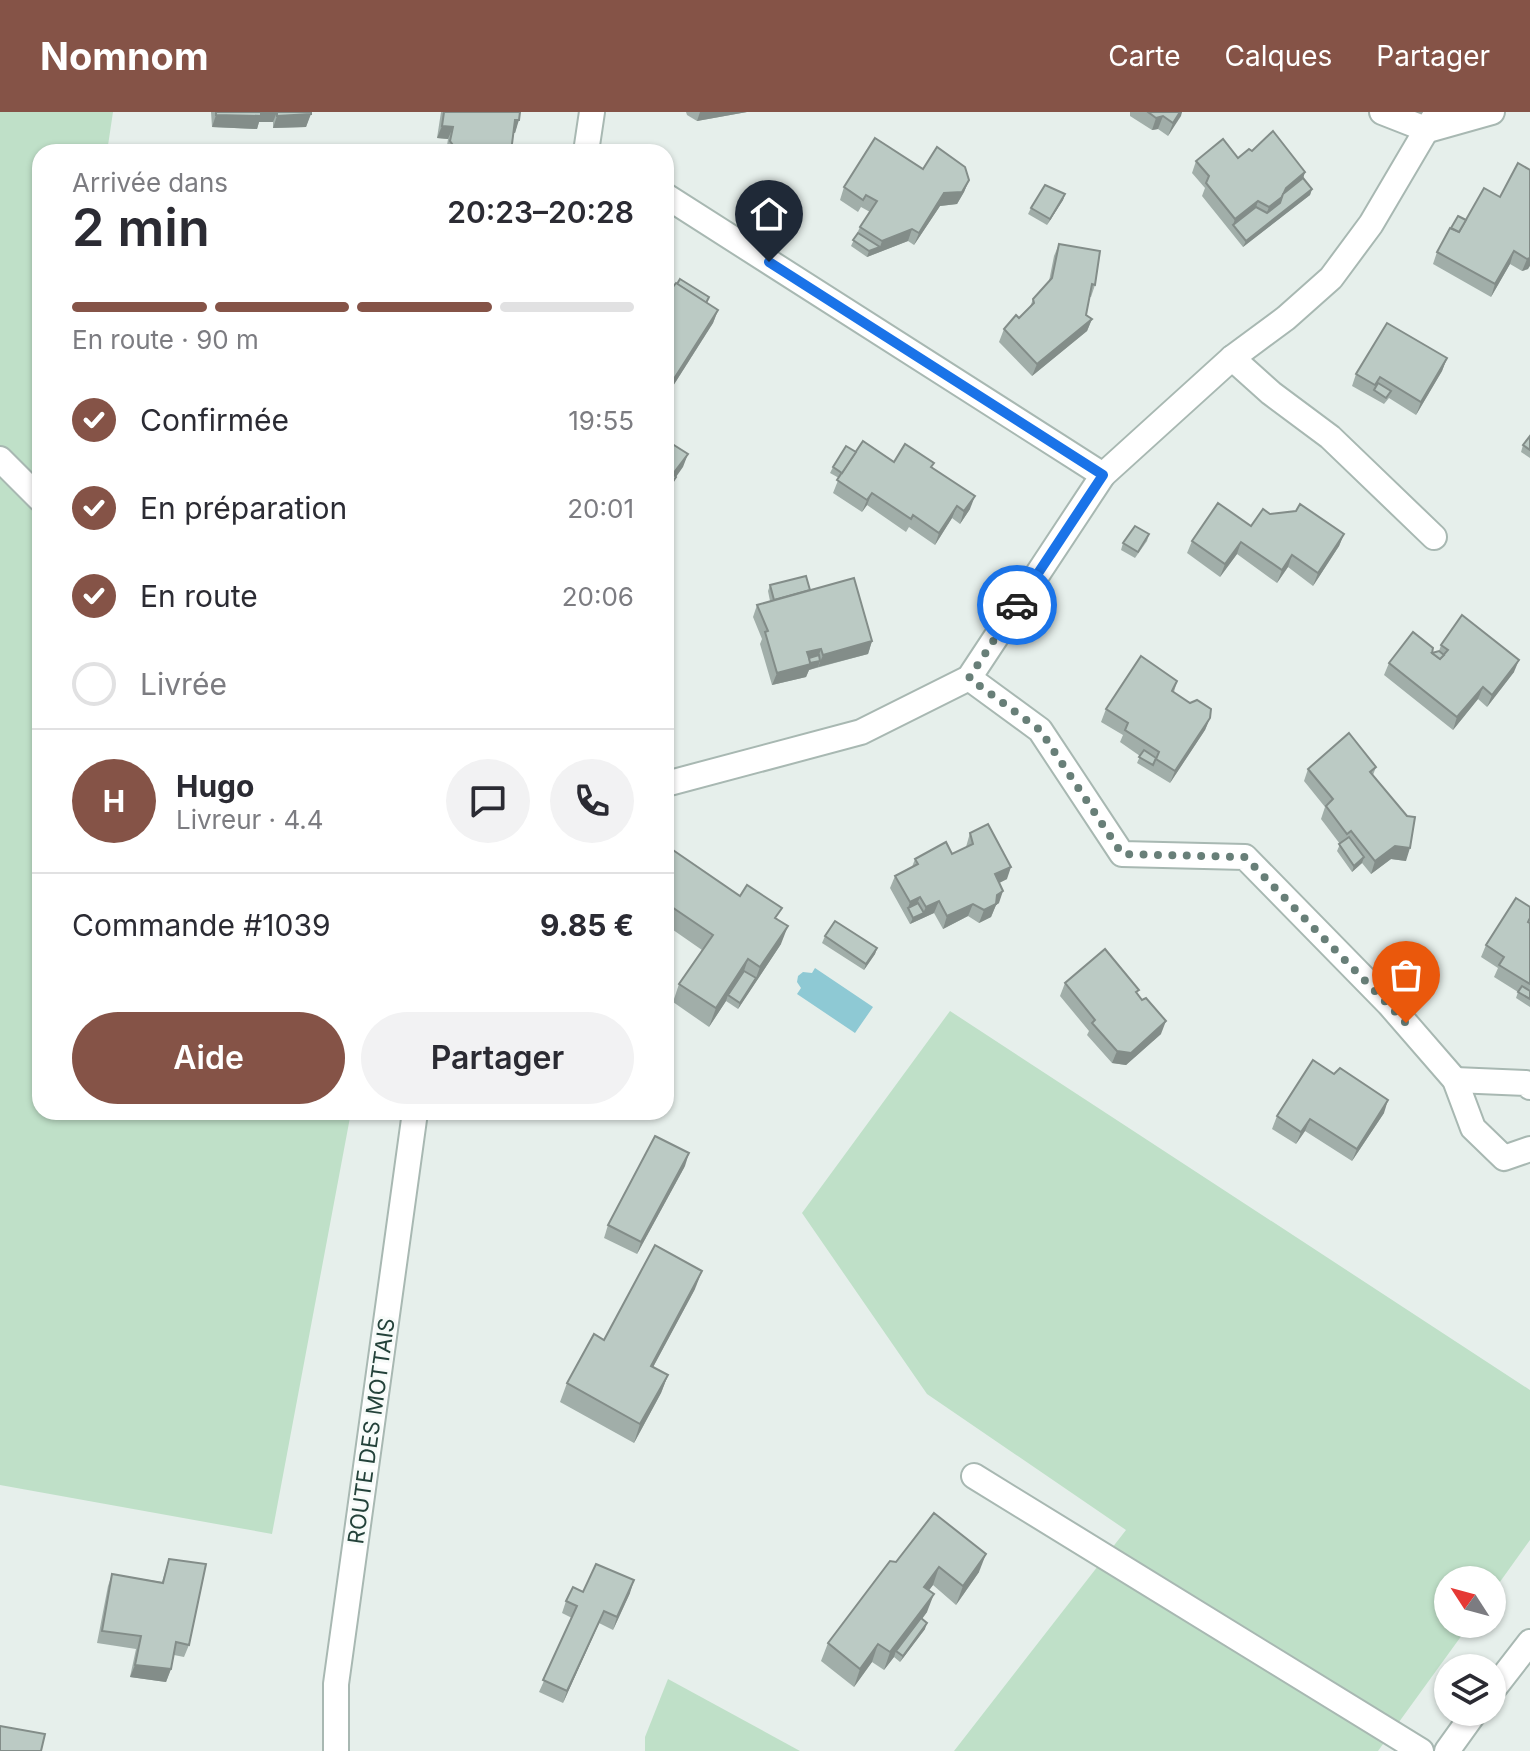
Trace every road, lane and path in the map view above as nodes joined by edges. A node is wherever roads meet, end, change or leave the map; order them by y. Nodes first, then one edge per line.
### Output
1 (592, 112) edge
2 (1382, 112) edge
3 (1492, 112) edge
4 (1433, 121) edge
5 (590, 144) edge
6 (674, 201) edge
7 (1232, 358) junction
8 (0, 459) edge
9 (1103, 475) junction
10 (32, 491) edge
11 (1434, 537) dead end
12 (969, 678) junction
13 (674, 782) edge
14 (1455, 1080) junction
15 (1530, 1087) edge
16 (414, 1120) edge
17 (1530, 1149) edge
18 (974, 1476) dead end
19 (1530, 1642) edge
20 (1506, 1673) edge
21 (1465, 1726) edge
22 (336, 1751) edge
23 (1421, 1751) edge
24 (1447, 1751) edge

1 - 5 street
2 - 4 street
3 - 4 street
4 - 7 street
6 - 9 street
7 - 9 street
7 - 11 street
8 - 10 street
9 - 12 street
12 - 13 street
12 - 14 street
14 - 15 street
14 - 17 street
16 - 22 street, ROUTE DES MOTTAIS
18 - 23 street
19 - 20 street
21 - 24 street

